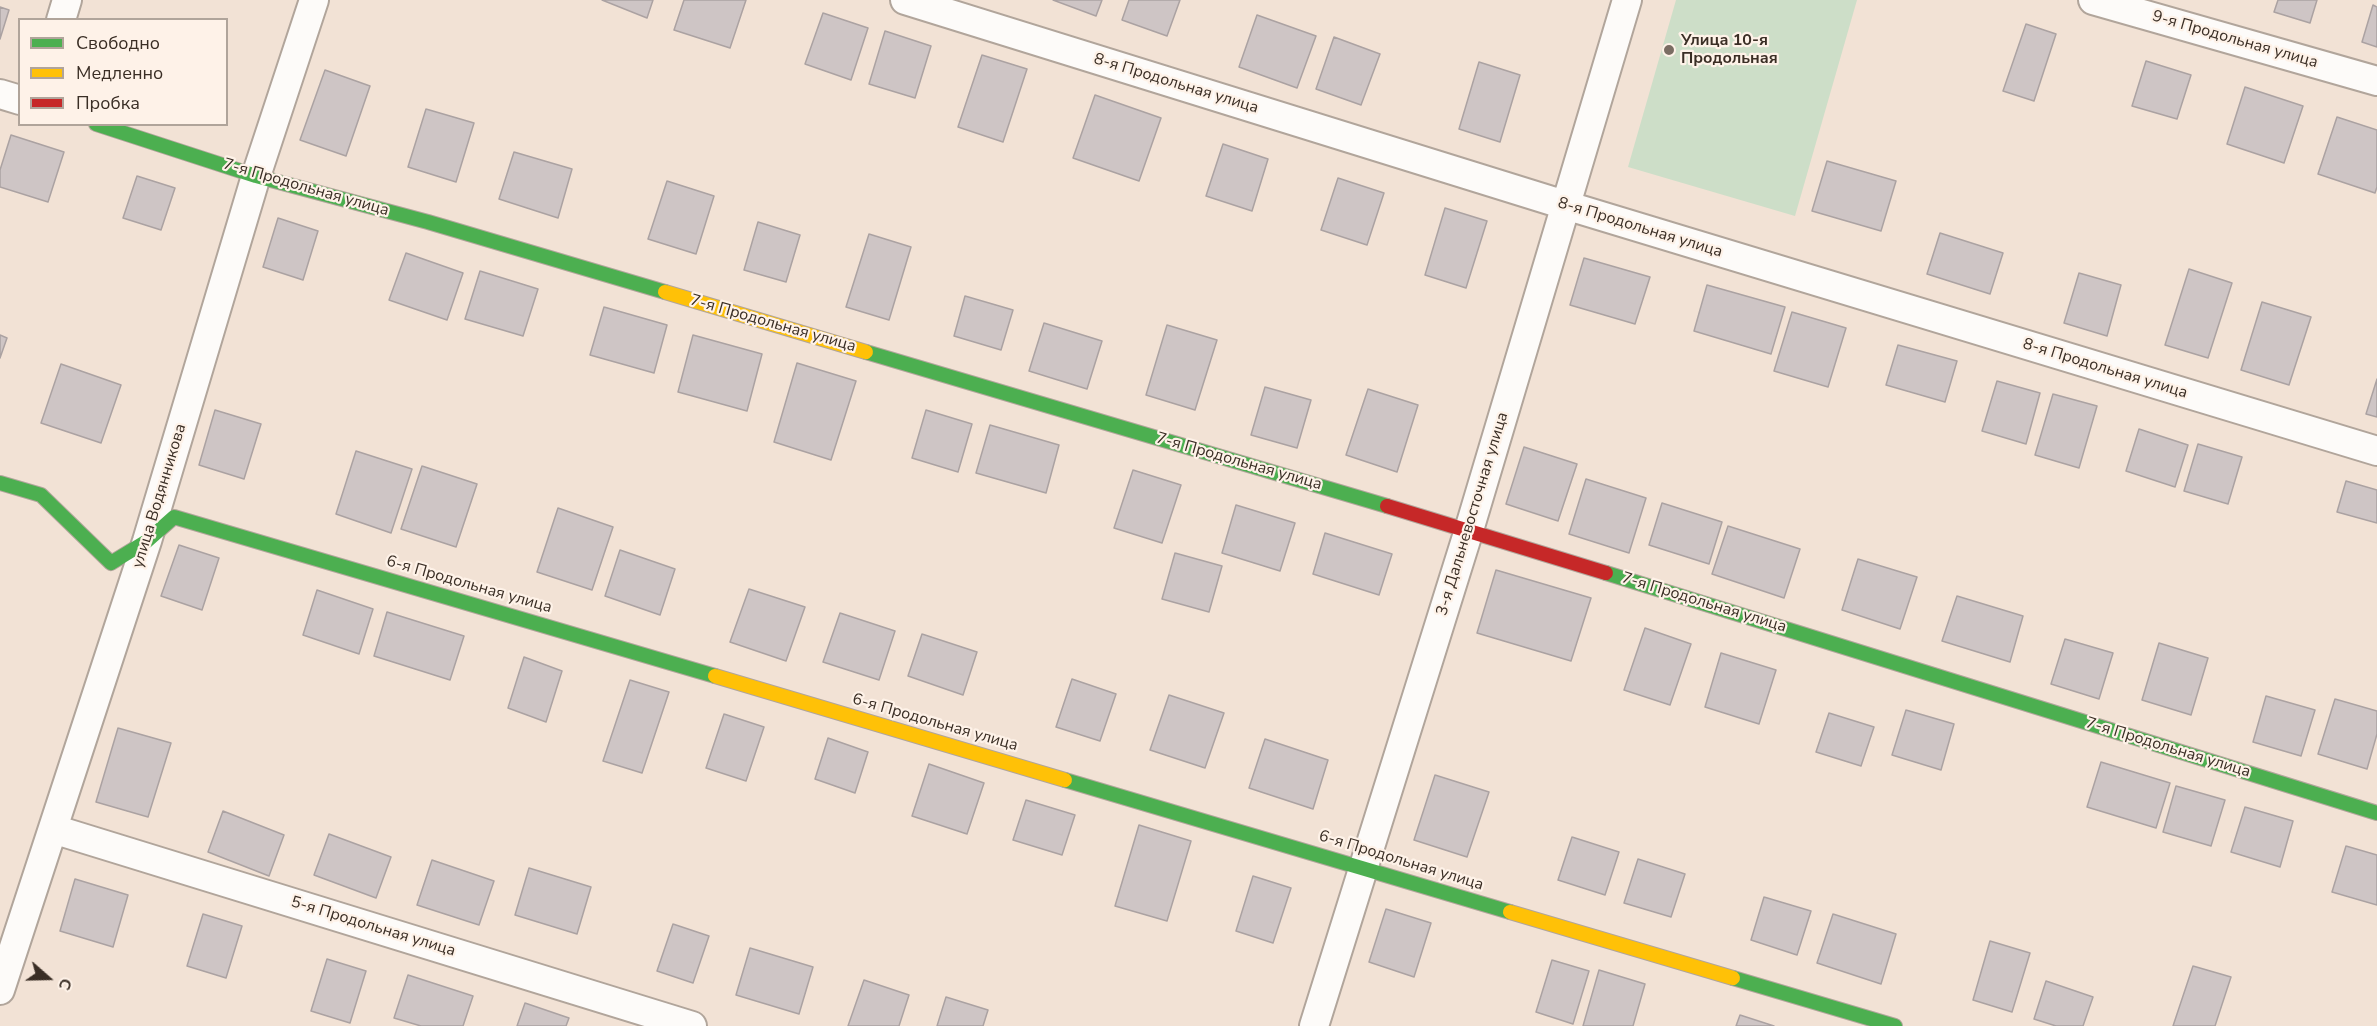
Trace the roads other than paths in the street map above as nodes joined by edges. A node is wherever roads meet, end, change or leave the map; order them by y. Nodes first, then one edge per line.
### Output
1 (67, 0) edge
2 (314, 0) edge
3 (905, 0) edge
4 (1627, 0) edge
5 (2093, 0) edge
6 (62, 18) edge
7 (2377, 81) edge
8 (0, 94) edge
9 (18, 99) edge
10 (102, 126) edge
11 (256, 176) junction
12 (1565, 206) junction
13 (2377, 451) edge
14 (0, 483) edge
15 (1469, 530) junction
16 (147, 541) junction
17 (2377, 813) edge
18 (53, 829) junction
19 (1364, 867) junction
20 (0, 990) edge
21 (692, 1026) edge
22 (1314, 1026) edge
23 (1895, 1026) edge

1 - 6 street
2 - 11 street, улица Водянникова
3 - 12 street, 8-я Продольная улица
4 - 12 street, 3-я Дальневосточная улица
5 - 7 street, 9-я Продольная улица
8 - 9 street
10 - 11 street, 7-я Продольная улица
11 - 15 street, 7-я Продольная улица
11 - 16 street, улица Водянникова
12 - 13 street, 8-я Продольная улица
12 - 15 street, 3-я Дальневосточная улица
14 - 16 street, 6-я Продольная улица
15 - 17 street, 7-я Продольная улица
15 - 19 street, 3-я Дальневосточная улица
16 - 18 street, улица Водянникова
16 - 19 street, 6-я Продольная улица
18 - 20 street, улица Водянникова
18 - 21 street, 5-я Продольная улица
19 - 22 street, 3-я Дальневосточная улица
19 - 23 street, 6-я Продольная улица

